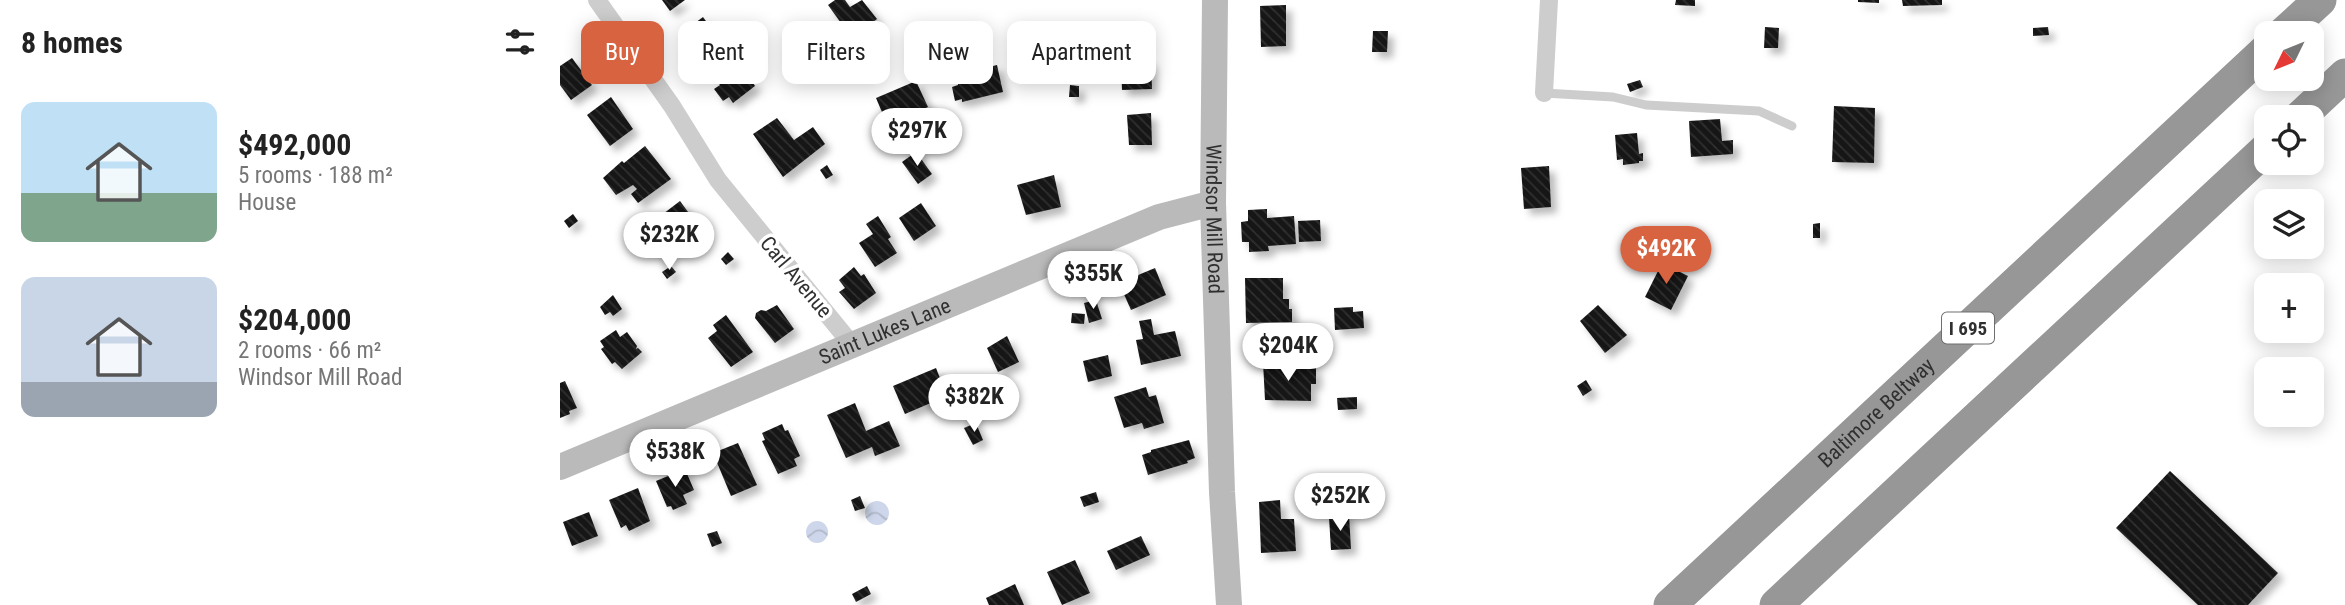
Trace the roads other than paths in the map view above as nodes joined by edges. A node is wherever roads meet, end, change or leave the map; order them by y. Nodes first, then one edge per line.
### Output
1 (597, 0) edge
2 (1215, 0) edge
3 (1549, 0) edge
4 (2320, 0) edge
5 (2297, 21) edge
6 (2254, 61) edge
7 (2345, 75) edge
8 (1544, 93) joint
9 (2313, 105) edge
10 (1792, 126) dead end
11 (2254, 160) edge
12 (1213, 203) junction
13 (852, 346) junction
14 (560, 467) edge
15 (1229, 605) edge
16 (1670, 605) edge
17 (1776, 605) edge

1 - 13 street, Carl Avenue
2 - 12 street, Windsor Mill Road
3 - 8 street
4 - 5 highway
6 - 16 highway, Baltimore Beltway / I 695
7 - 9 highway
8 - 10 lane
11 - 17 highway
12 - 13 street, Saint Lukes Lane
12 - 15 street, Windsor Mill Road
13 - 14 street, Saint Lukes Lane

